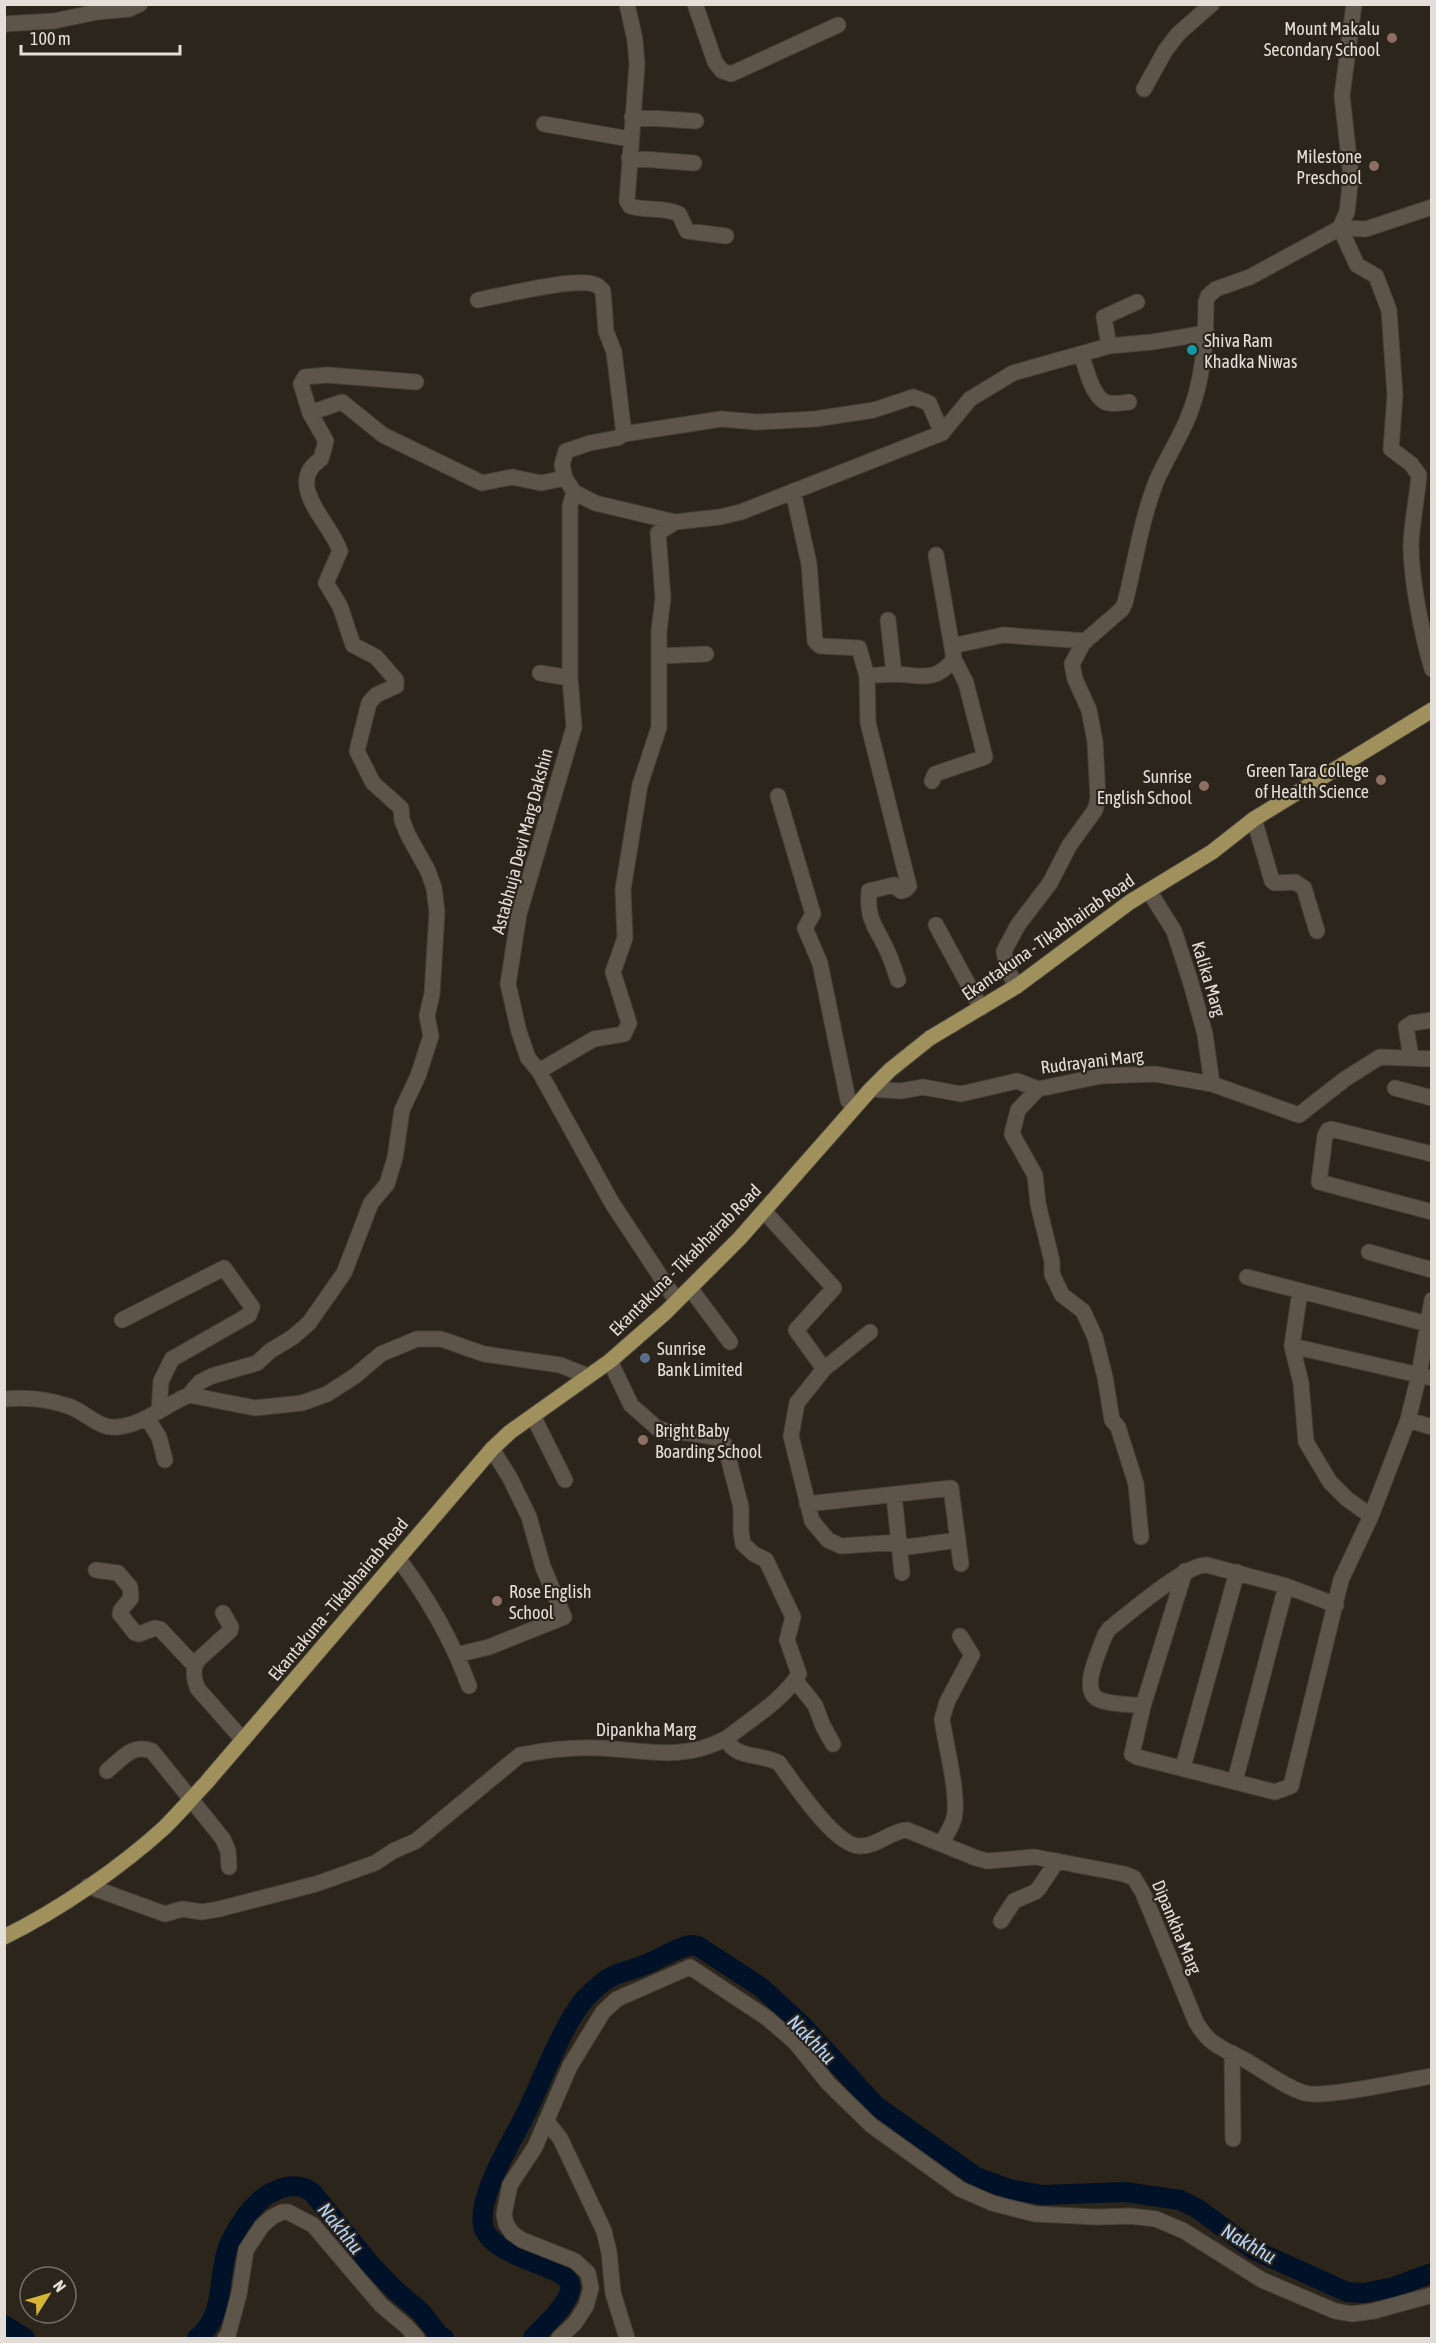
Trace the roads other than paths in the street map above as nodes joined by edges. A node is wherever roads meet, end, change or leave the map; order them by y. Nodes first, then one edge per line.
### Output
1 (140, 4) edge
2 (627, 4) edge
3 (695, 4) edge
4 (1212, 4) edge
5 (1354, 4) edge
6 (4, 24) edge
7 (838, 25) dead end
8 (1143, 89) dead end
9 (633, 117) junction
10 (696, 121) dead end
11 (544, 124) dead end
12 (630, 139) junction
13 (629, 158) junction
14 (694, 163) dead end
15 (1431, 207) edge
16 (1340, 228) junction
17 (726, 236) dead end
18 (478, 300) dead end
19 (1137, 302) dead end
20 (1207, 333) junction
21 (1109, 345) junction
22 (1081, 354) junction
23 (416, 382) dead end
24 (1129, 402) dead end
25 (310, 413) junction
26 (942, 433) junction
27 (624, 434) junction
28 (1425, 473) edge
29 (564, 478) junction
30 (793, 491) junction
31 (574, 492) junction
32 (675, 522) junction
33 (936, 555) dead end
34 (888, 620) dead end
35 (1086, 641) junction
36 (953, 653) junction
37 (706, 654) dead end
38 (661, 656) junction
39 (1431, 669) edge
40 (540, 673) dead end
41 (894, 674) junction
42 (867, 676) junction
43 (570, 678) junction
44 (1431, 710) edge
45 (932, 781) dead end
46 (778, 796) dead end
47 (1254, 819) junction
48 (1149, 891) junction
49 (936, 925) dead end
50 (1317, 931) dead end
51 (898, 980) dead end
52 (1017, 986) junction
53 (981, 1008) junction
54 (1431, 1020) edge
55 (1411, 1057) junction
56 (1431, 1059) edge
57 (539, 1071) junction
58 (1212, 1084) junction
59 (1395, 1088) dead end
60 (871, 1089) junction
61 (1038, 1089) junction
62 (1431, 1098) edge
63 (853, 1108) junction
64 (1431, 1154) edge
65 (764, 1211) junction
66 (1431, 1212) edge
67 (1369, 1252) dead end
68 (1431, 1270) edge
69 (1247, 1277) dead end
70 (690, 1288) junction
71 (1300, 1291) junction
72 (676, 1300) junction
73 (1431, 1300) edge
74 (122, 1320) dead end
75 (1429, 1324) edge
76 (870, 1332) dead end
77 (730, 1342) dead end
78 (1292, 1346) junction
79 (610, 1361) junction
80 (824, 1369) junction
81 (588, 1376) junction
82 (1425, 1376) edge
83 (189, 1395) junction
84 (4, 1399) edge
85 (153, 1414) junction
86 (533, 1416) junction
87 (1408, 1420) junction
88 (1431, 1427) edge
89 (492, 1449) junction
90 (165, 1460) dead end
91 (565, 1480) dead end
92 (894, 1494) junction
93 (807, 1504) junction
94 (1371, 1516) junction
95 (1141, 1537) dead end
96 (958, 1540) junction
97 (900, 1545) junction
98 (398, 1558) junction
99 (961, 1564) dead end
100 (96, 1570) dead end
101 (1185, 1571) junction
102 (1237, 1572) junction
103 (902, 1573) dead end
104 (1286, 1586) junction
105 (1336, 1605) junction
106 (223, 1612) dead end
107 (960, 1636) dead end
108 (456, 1655) junction
109 (194, 1665) junction
110 (795, 1680) junction
111 (469, 1686) dead end
112 (1143, 1706) junction
113 (727, 1738) junction
114 (243, 1740) junction
115 (833, 1744) dead end
116 (1183, 1767) junction
117 (107, 1771) dead end
118 (1235, 1781) junction
119 (191, 1799) junction
120 (942, 1842) junction
121 (1058, 1861) junction
122 (229, 1867) dead end
123 (88, 1887) junction
124 (1001, 1921) dead end
125 (4, 1938) edge
126 (1232, 2053) junction
127 (1431, 2076) edge
128 (546, 2121) junction
129 (1233, 2139) dead end
130 (1431, 2295) edge
131 (225, 2338) edge
132 (417, 2338) edge
133 (559, 2338) edge
134 (627, 2338) edge

1 - 6 street
2 - 9 street
3 - 7 street
4 - 8 street
5 - 16 street
9 - 10 street
9 - 12 street
11 - 12 street
12 - 13 street
13 - 14 street
13 - 17 street
15 - 16 street
16 - 20 street
16 - 28 street
18 - 27 street
19 - 21 street
20 - 21 street
20 - 35 street
21 - 22 street
22 - 24 street
22 - 26 street
23 - 25 street
25 - 29 street
25 - 83 street
26 - 27 street
26 - 30 street
27 - 29 street
28 - 39 street
29 - 31 street
30 - 32 street
30 - 42 street
31 - 32 street
31 - 43 street, Astabhuja Devi Marg Dakshin
32 - 38 street
33 - 36 street
34 - 41 street
35 - 36 street
35 - 52 street
36 - 41 street
36 - 45 street
37 - 38 street
38 - 57 street
40 - 43 street
41 - 42 street
42 - 51 street
43 - 57 street, Astabhuja Devi Marg Dakshin
44 - 47 main road, Ekantakuna - Tikabhairab Road
46 - 63 street
47 - 48 main road, Ekantakuna - Tikabhairab Road
47 - 50 street
48 - 52 main road, Ekantakuna - Tikabhairab Road
48 - 58 street, Kalika Marg
49 - 53 street
52 - 53 main road, Ekantakuna - Tikabhairab Road
53 - 60 main road, Ekantakuna - Tikabhairab Road
54 - 55 street
55 - 56 street
55 - 58 street, Rudrayani Marg
57 - 72 street, Astabhuja Devi Marg Dakshin
58 - 61 street, Rudrayani Marg
59 - 62 street
60 - 61 street, Rudrayani Marg
60 - 63 main road, Ekantakuna - Tikabhairab Road
61 - 95 street
63 - 65 main road, Ekantakuna - Tikabhairab Road
64 - 66 street
65 - 70 main road, Ekantakuna - Tikabhairab Road
65 - 80 street
67 - 68 street
69 - 71 street
70 - 72 main road, Ekantakuna - Tikabhairab Road
70 - 77 street
71 - 75 street
71 - 78 street
72 - 79 main road, Ekantakuna - Tikabhairab Road
73 - 75 street
74 - 85 street
75 - 82 street
76 - 80 street
78 - 82 street
78 - 94 street
79 - 81 main road, Ekantakuna - Tikabhairab Road
79 - 110 street
80 - 93 street
81 - 83 street
81 - 86 main road, Ekantakuna - Tikabhairab Road
82 - 87 street
83 - 85 street
84 - 85 street
85 - 90 street
86 - 89 main road, Ekantakuna - Tikabhairab Road
86 - 91 street
87 - 88 street
87 - 94 street
89 - 98 main road, Ekantakuna - Tikabhairab Road
89 - 108 street
92 - 93 street
92 - 96 street
92 - 97 street
93 - 97 street
94 - 105 street
96 - 97 street
96 - 99 street
97 - 103 street
98 - 108 street
98 - 114 main road, Ekantakuna - Tikabhairab Road
100 - 109 street
101 - 102 street
101 - 112 street
101 - 112 street
102 - 104 street
102 - 116 street
104 - 105 street
104 - 118 street
105 - 118 street
106 - 109 street
107 - 120 street
108 - 111 street
109 - 114 street
110 - 113 street
110 - 115 street
112 - 116 street
113 - 120 street, Dipankha Marg
113 - 123 street, Dipankha Marg
114 - 119 main road, Ekantakuna - Tikabhairab Road
116 - 118 street
117 - 119 street
119 - 122 street
119 - 123 main road, Ekantakuna - Tikabhairab Road
120 - 121 street, Dipankha Marg
121 - 124 street
121 - 126 street, Dipankha Marg
123 - 125 main road, Ekantakuna - Tikabhairab Road
126 - 127 street, Dipankha Marg
126 - 129 street
128 - 130 street
128 - 133 street
128 - 134 street
131 - 132 street

